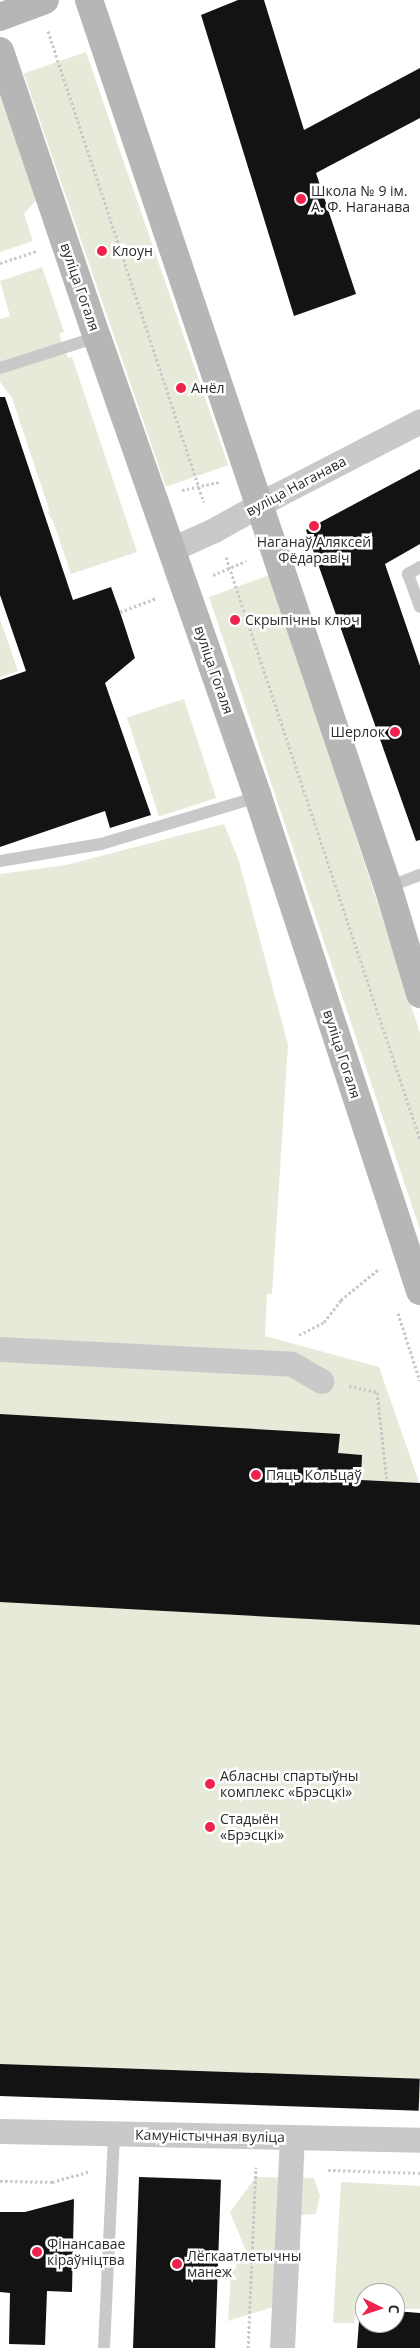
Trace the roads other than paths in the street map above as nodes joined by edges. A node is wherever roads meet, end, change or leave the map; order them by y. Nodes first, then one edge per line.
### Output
1 (89, 0) edge
2 (42, 1) edge
3 (0, 17) edge
4 (0, 50) edge
5 (97, 337) junction
6 (0, 368) edge
7 (420, 422) edge
8 (259, 505) junction
9 (172, 549) junction
10 (420, 568) edge
11 (420, 607) edge
12 (258, 797) junction
13 (0, 861) edge
14 (420, 875) edge
15 (388, 886) junction
16 (420, 994) edge
17 (420, 1291) edge
18 (0, 1349) edge
19 (321, 1382) road end
20 (0, 2132) edge
21 (114, 2134) junction
22 (292, 2138) junction
23 (420, 2140) edge
24 (104, 2348) edge
25 (282, 2348) edge

1 - 8 main road
2 - 3 main road
4 - 5 main road, вуліца Гогаля
5 - 6 lane
5 - 9 main road, вуліца Гогаля
7 - 8 street, вуліца Наганава
8 - 9 street, вуліца Наганава
8 - 15 main road
9 - 12 main road, вуліца Гогаля
10 - 11 lane
12 - 13 lane
12 - 17 main road, вуліца Гогаля
14 - 15 lane
15 - 16 main road
18 - 19 street
20 - 21 street, Камуністычная вуліца
21 - 22 street, Камуністычная вуліца
21 - 24 lane
22 - 23 street, Камуністычная вуліца
22 - 25 street

